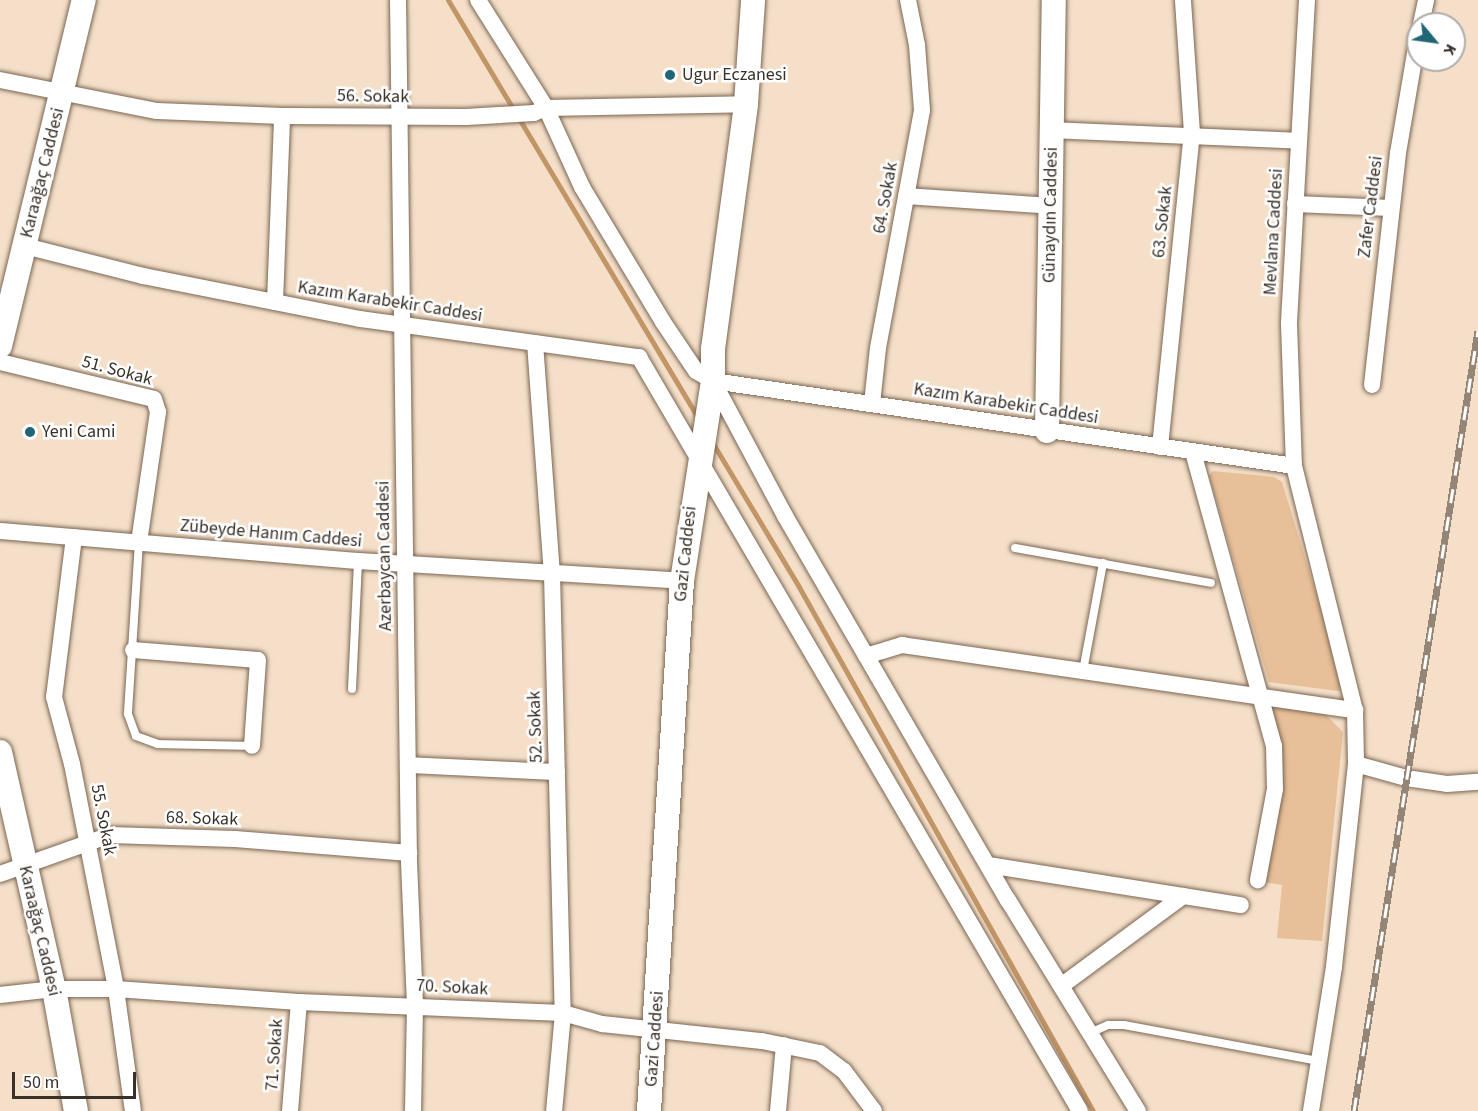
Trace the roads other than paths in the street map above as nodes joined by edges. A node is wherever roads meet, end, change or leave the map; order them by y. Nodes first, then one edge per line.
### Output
1 (84, 0) edge
2 (398, 0) edge
3 (478, 0) edge
4 (753, 0) edge
5 (908, 0) edge
6 (1054, 0) edge
7 (1183, 0) edge
8 (1307, 0) edge
9 (1412, 72) edge
10 (0, 80) edge
11 (62, 94) junction
12 (746, 104) junction
13 (540, 110) junction
14 (282, 116) junction
15 (400, 117) junction
16 (1052, 130) junction
17 (1192, 133) junction
18 (1299, 141) junction
19 (906, 196) junction
20 (1295, 204) junction
21 (1052, 206) junction
22 (1391, 208) junction
23 (25, 246) junction
24 (275, 302) junction
25 (401, 325) junction
26 (535, 343) junction
27 (0, 346) edge
28 (0, 362) edge
29 (713, 381) junction
30 (1372, 385) dead end
31 (872, 404) junction
32 (1047, 431) junction
33 (1160, 447) junction
34 (1193, 452) junction
35 (698, 455) junction
36 (1294, 466) junction
37 (0, 531) edge
38 (74, 537) junction
39 (139, 542) junction
40 (1015, 548) dead end
41 (358, 561) junction
42 (1103, 563) junction
43 (404, 564) junction
44 (552, 574) junction
45 (682, 581) junction
46 (1211, 583) dead end
47 (133, 650) junction
48 (866, 656) junction
49 (1083, 671) junction
50 (352, 689) dead end
51 (1261, 696) junction
52 (1355, 710) junction
53 (252, 746) joint
54 (0, 752) edge
55 (1356, 764) junction
56 (408, 765) junction
57 (557, 772) junction
58 (1478, 782) edge
59 (88, 843) junction
60 (409, 853) junction
61 (988, 865) junction
62 (24, 867) junction
63 (0, 874) edge
64 (1258, 880) dead end
65 (1183, 896) junction
66 (1240, 905) dead end
67 (1061, 986) junction
68 (54, 989) junction
69 (116, 989) junction
70 (0, 995) edge
71 (299, 1002) junction
72 (415, 1006) junction
73 (563, 1013) junction
74 (656, 1029) junction
75 (1090, 1033) junction
76 (784, 1046) junction
77 (1318, 1062) junction
78 (76, 1111) edge
79 (133, 1111) edge
80 (290, 1111) edge
81 (413, 1111) edge
82 (554, 1111) edge
83 (649, 1111) edge
84 (778, 1111) edge
85 (874, 1111) edge
86 (1080, 1111) edge
87 (1138, 1111) edge
88 (1311, 1111) edge

1 - 11 street, Karaağaç Caddesi
2 - 15 street, Azerbaycan Caddesi
3 - 13 street
4 - 12 street, Gazi Caddesi
5 - 19 street, 64. Sokak
6 - 16 street, Günaydın Caddesi
7 - 17 street, 63. Sokak
8 - 18 street, Mevlana Caddesi
9 - 22 street, Zafer Caddesi
10 - 11 street, 56. Sokak
11 - 14 street, 56. Sokak
11 - 23 street, Karaağaç Caddesi
12 - 13 street, 56. Sokak
12 - 29 street, Gazi Caddesi
13 - 15 street, 56. Sokak
13 - 29 street
14 - 15 street, 56. Sokak
14 - 24 street
15 - 25 street, Azerbaycan Caddesi
16 - 17 street
16 - 21 street, Günaydın Caddesi
17 - 18 street
17 - 33 street, 63. Sokak
18 - 20 street, Mevlana Caddesi
19 - 21 street
19 - 31 street, 64. Sokak
20 - 22 street
20 - 36 street, Mevlana Caddesi
21 - 32 street, Günaydın Caddesi
22 - 30 street, Zafer Caddesi
23 - 24 street, Kazım Karabekir Caddesi
23 - 27 street, Karaağaç Caddesi
24 - 25 street, Kazım Karabekir Caddesi
25 - 26 street, Kazım Karabekir Caddesi
25 - 43 street, Azerbaycan Caddesi
26 - 35 street, Kazım Karabekir Caddesi
26 - 44 street, 52. Sokak
28 - 39 street, 51. Sokak
29 - 31 street, Kazım Karabekir Caddesi
29 - 35 street, Gazi Caddesi
29 - 48 street
31 - 32 street, Kazım Karabekir Caddesi
32 - 33 street, Kazım Karabekir Caddesi
33 - 34 street, Kazım Karabekir Caddesi
34 - 36 street, Kazım Karabekir Caddesi
34 - 51 street
35 - 45 street, Gazi Caddesi
35 - 86 street
36 - 52 street, Mevlana Caddesi
37 - 38 street, Zübeyde Hanım Caddesi
38 - 39 street, Zübeyde Hanım Caddesi
38 - 59 street, 55. Sokak
39 - 41 street, Zübeyde Hanım Caddesi
39 - 47 lane
40 - 42 lane
41 - 43 street, Zübeyde Hanım Caddesi
41 - 50 lane
42 - 46 lane
42 - 49 lane
43 - 44 street, Zübeyde Hanım Caddesi
43 - 56 street, Azerbaycan Caddesi
44 - 45 street, Zübeyde Hanım Caddesi
44 - 57 street, 52. Sokak
45 - 74 street, Gazi Caddesi
47 - 53 lane
47 - 53 street
48 - 49 street
48 - 61 street
49 - 51 street
51 - 52 street
51 - 64 street
52 - 55 street, Mevlana Caddesi
54 - 62 street, Karaağaç Caddesi
55 - 58 street
55 - 77 street, Mevlana Caddesi
56 - 57 street
56 - 60 street, Azerbaycan Caddesi
57 - 73 street, 52. Sokak
59 - 60 street, 68. Sokak
59 - 62 street, 68. Sokak
59 - 69 street, 55. Sokak
60 - 72 street, Azerbaycan Caddesi
61 - 65 street
61 - 67 street
62 - 63 street, 68. Sokak
62 - 68 street, Karaağaç Caddesi
65 - 66 street
65 - 67 street
67 - 75 street
68 - 69 street, 70. Sokak
68 - 70 street, 70. Sokak
68 - 78 street, Karaağaç Caddesi
69 - 71 street, 70. Sokak
69 - 79 street, 55. Sokak
71 - 72 street, 70. Sokak
71 - 80 street, 71. Sokak
72 - 73 street, 70. Sokak
72 - 81 street, Azerbaycan Caddesi
73 - 74 street, 70. Sokak
73 - 82 street, 52. Sokak
74 - 76 street, 70. Sokak
74 - 83 street, Gazi Caddesi
75 - 77 lane
75 - 87 street
76 - 84 street
76 - 85 street, 70. Sokak
77 - 88 street, Mevlana Caddesi

